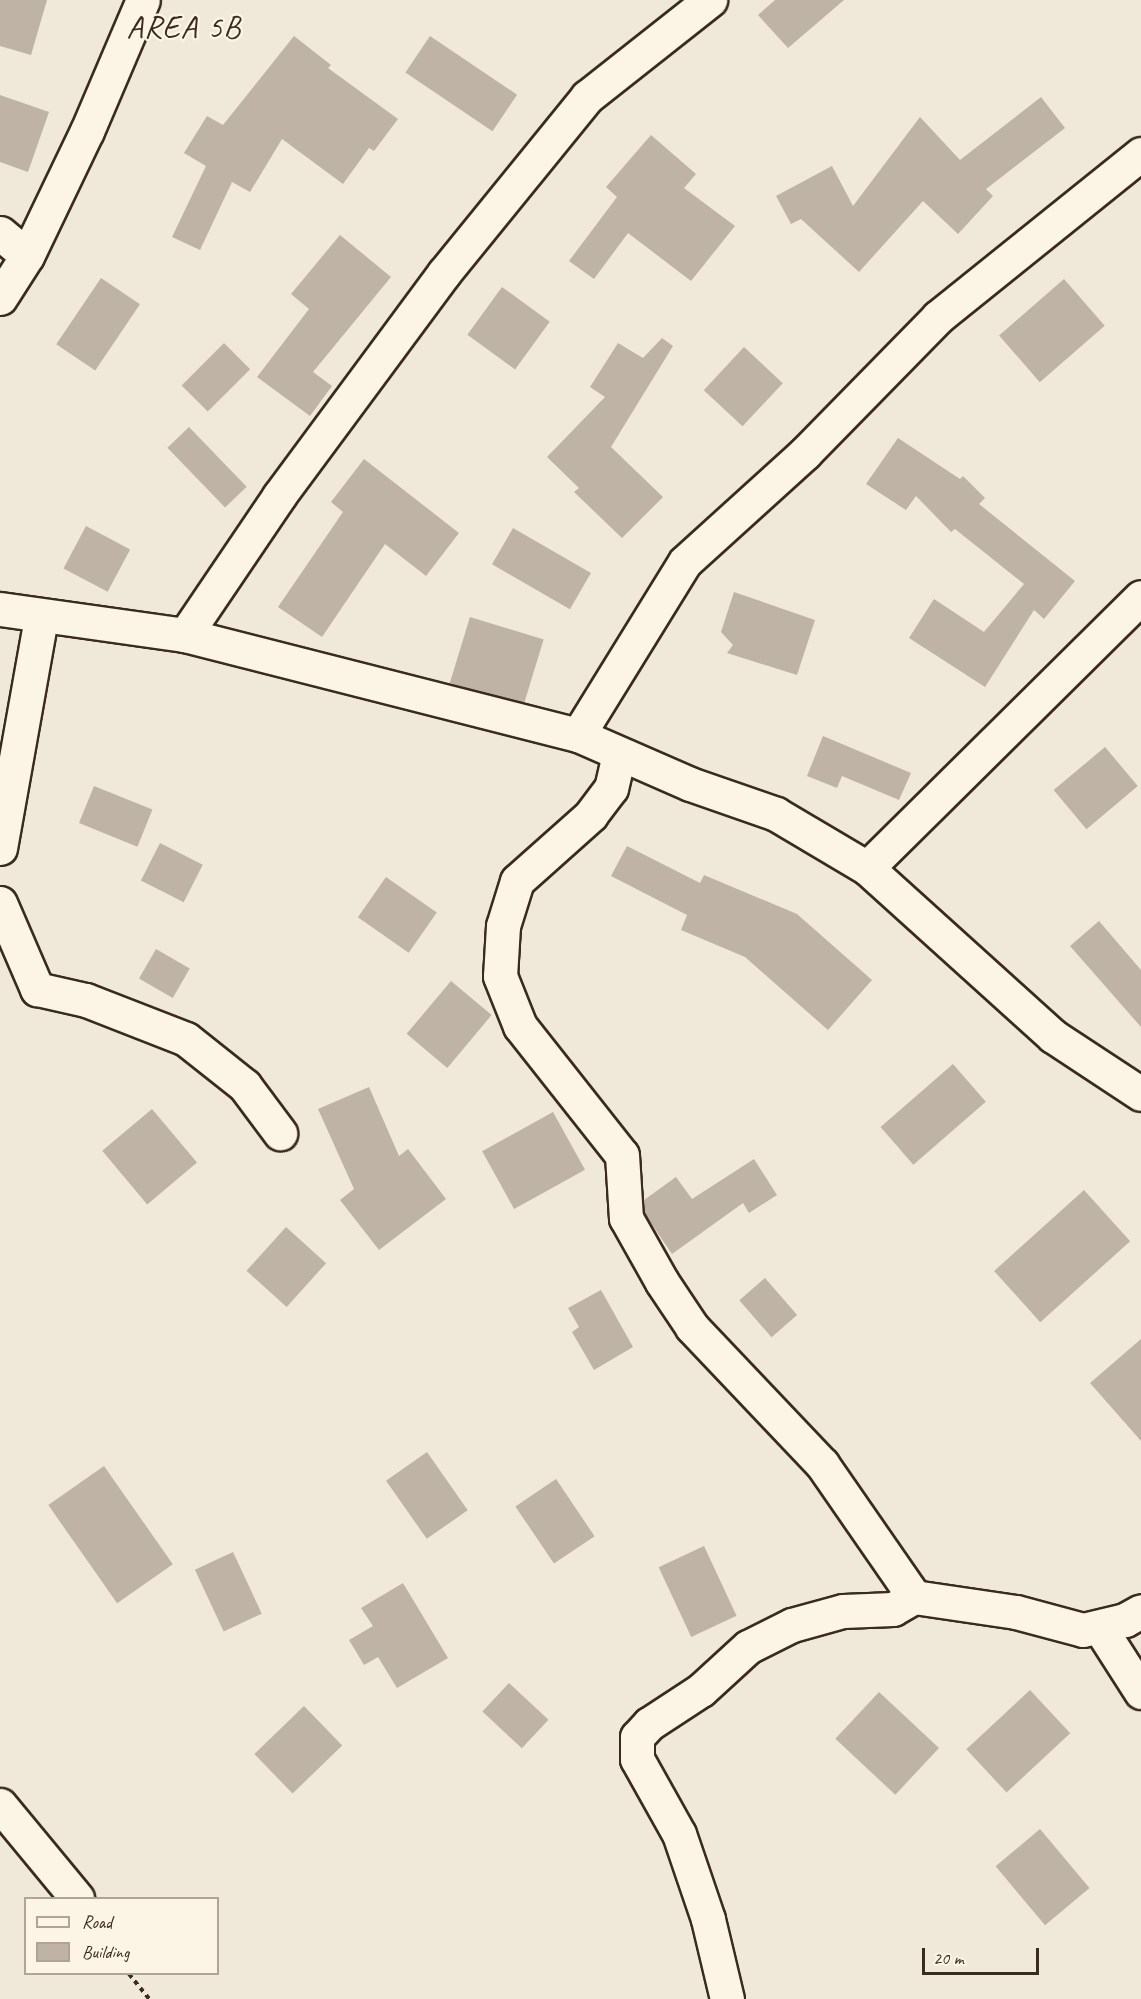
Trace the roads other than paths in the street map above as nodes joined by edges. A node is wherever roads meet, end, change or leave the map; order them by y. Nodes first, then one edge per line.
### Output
1 (710, 0) edge
2 (139, 2) edge
3 (1141, 154) edge
4 (0, 233) edge
5 (27, 256) junction
6 (0, 298) edge
7 (1141, 597) edge
8 (0, 609) edge
9 (41, 617) junction
10 (185, 635) junction
11 (578, 735) junction
12 (619, 753) junction
13 (0, 848) edge
14 (867, 868) junction
15 (0, 903) edge
16 (1141, 1094) edge
17 (280, 1133) dead end
18 (914, 1597) junction
19 (1141, 1611) edge
20 (1100, 1628) junction
21 (1141, 1692) edge
22 (0, 1805) edge
23 (75, 1897) edge
24 (727, 1999) edge

1 - 10 street
2 - 5 street
3 - 11 street
4 - 5 street
5 - 6 street
7 - 14 street
8 - 9 street
9 - 10 street
9 - 13 street
10 - 11 street
11 - 12 street
12 - 14 street
12 - 18 street
14 - 16 street
15 - 17 street
18 - 20 street
18 - 24 street
19 - 20 street
20 - 21 street
22 - 23 street

